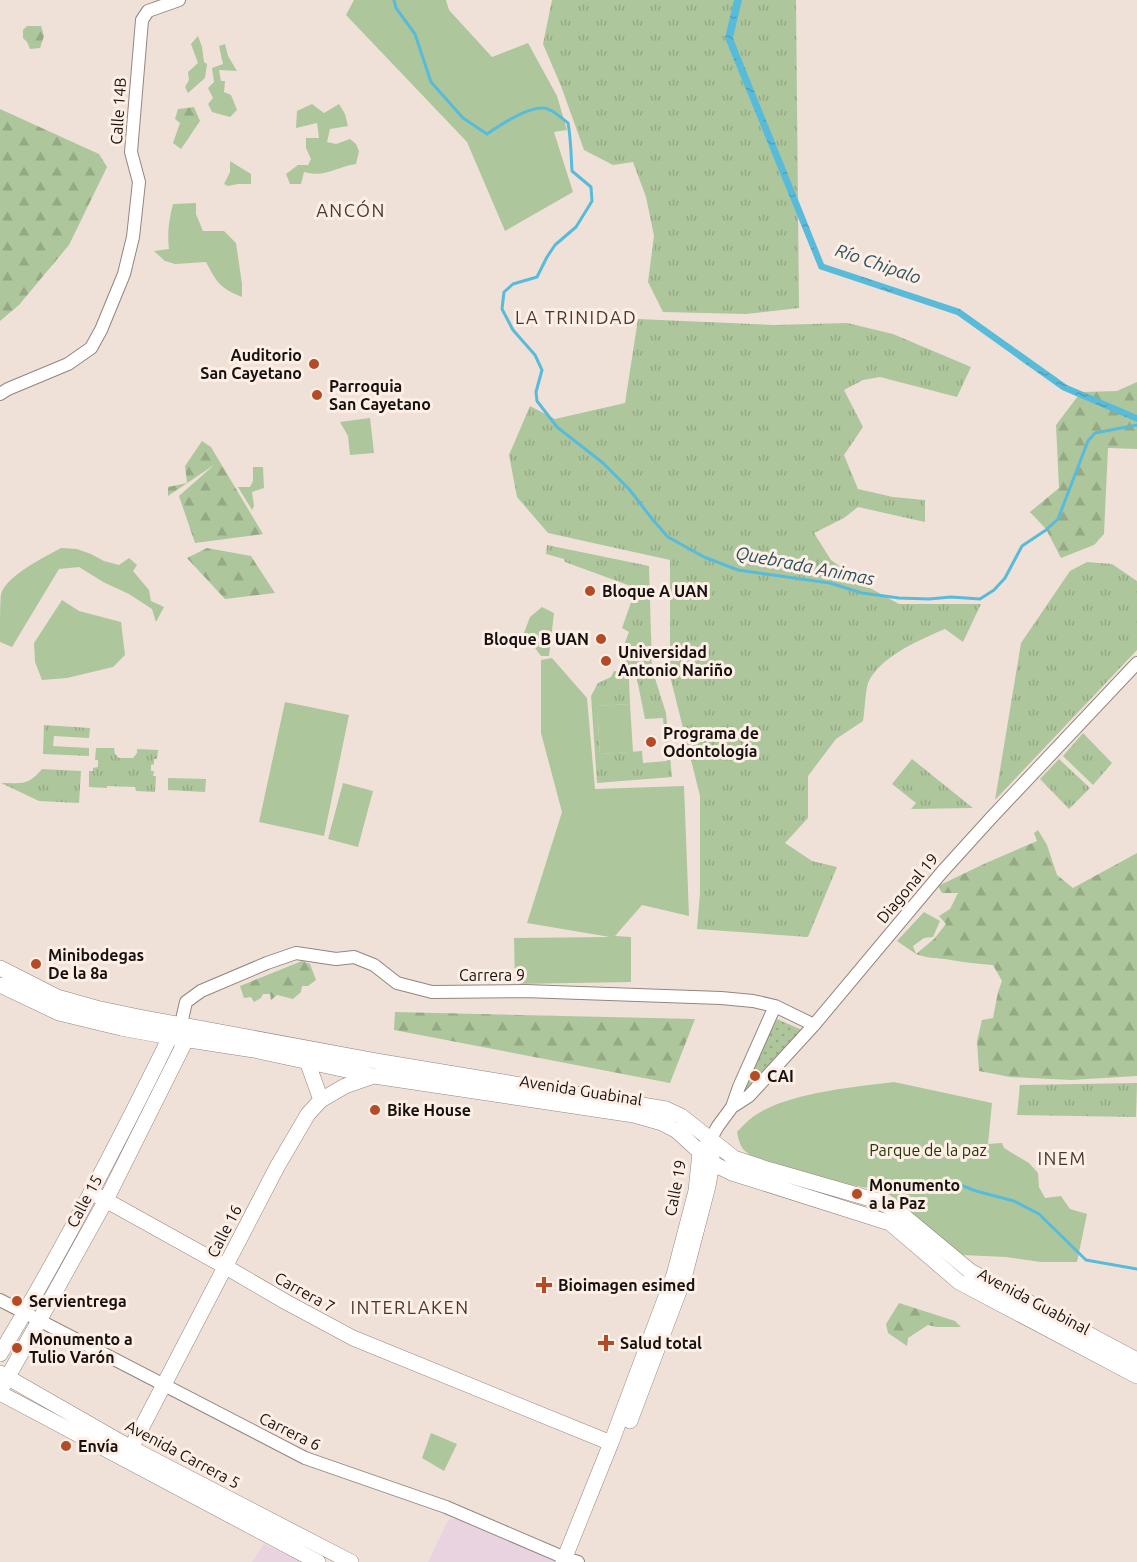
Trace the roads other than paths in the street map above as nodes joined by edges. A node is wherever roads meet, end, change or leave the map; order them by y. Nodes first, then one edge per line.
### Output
1 (179, 0) edge
2 (0, 394) edge
3 (1137, 663) edge
4 (0, 968) edge
5 (0, 985) edge
6 (186, 1002) joint
7 (775, 1006) junction
8 (181, 1024) junction
9 (814, 1025) junction
10 (170, 1037) junction
11 (186, 1040) junction
12 (307, 1060) junction
13 (377, 1061) junction
14 (374, 1076) junction
15 (321, 1100) junction
16 (732, 1107) junction
17 (705, 1146) junction
18 (712, 1163) junction
19 (92, 1192) junction
20 (106, 1200) junction
21 (226, 1267) junction
22 (0, 1300) edge
23 (25, 1313) junction
24 (40, 1321) junction
25 (0, 1354) edge
26 (1137, 1360) edge
27 (1137, 1376) edge
28 (2, 1384) edge
29 (164, 1386) junction
30 (611, 1443) junction
31 (131, 1448) junction
32 (571, 1561) edge
33 (318, 1562) edge
34 (351, 1562) edge

1 - 2 street, Calle 14B
3 - 9 street, Diagonal 19
4 - 8 main road, Avenida Guabinal
5 - 10 main road, Avenida Guabinal
6 - 7 street, Carrera 9
6 - 8 street, Calle 15
7 - 9 street, Carrera 9
7 - 16 street
8 - 10 main road, Calle 15
8 - 11 main road
8 - 13 main road, Avenida Guabinal
9 - 16 street, Diagonal 19
10 - 11 main road, Avenida Guabinal
10 - 19 main road, Calle 15
11 - 12 main road, Avenida Guabinal
11 - 20 main road, Calle 15
12 - 14 main road, Avenida Guabinal
12 - 15 main road
13 - 14 main road
13 - 17 main road, Avenida Guabinal
14 - 15 main road, Calle 16
14 - 17 main road, Avenida Guabinal
15 - 21 main road, Calle 16
16 - 17 street, Diagonal 19
17 - 18 main road, Calle 19
17 - 26 main road, Avenida Guabinal
17 - 30 main road, Calle 19
18 - 27 main road, Avenida Guabinal
18 - 32 main road, Calle 19
19 - 20 main road, Carrera 7
19 - 23 main road, Calle 15
20 - 21 main road, Carrera 7
20 - 24 main road, Calle 15
21 - 29 main road, Calle 16
21 - 30 main road, Carrera 7
22 - 23 street, Carrera 6
23 - 24 street, Carrera 6
23 - 25 main road, Calle 15
24 - 28 main road, Calle 15
24 - 29 street, Carrera 6
28 - 31 main road, Avenida Carrera 5
28 - 33 main road, Avenida Carrera 5
29 - 31 main road, Calle 16
29 - 32 street, Carrera 6
30 - 32 main road, Calle 19
31 - 34 main road, Avenida Carrera 5

